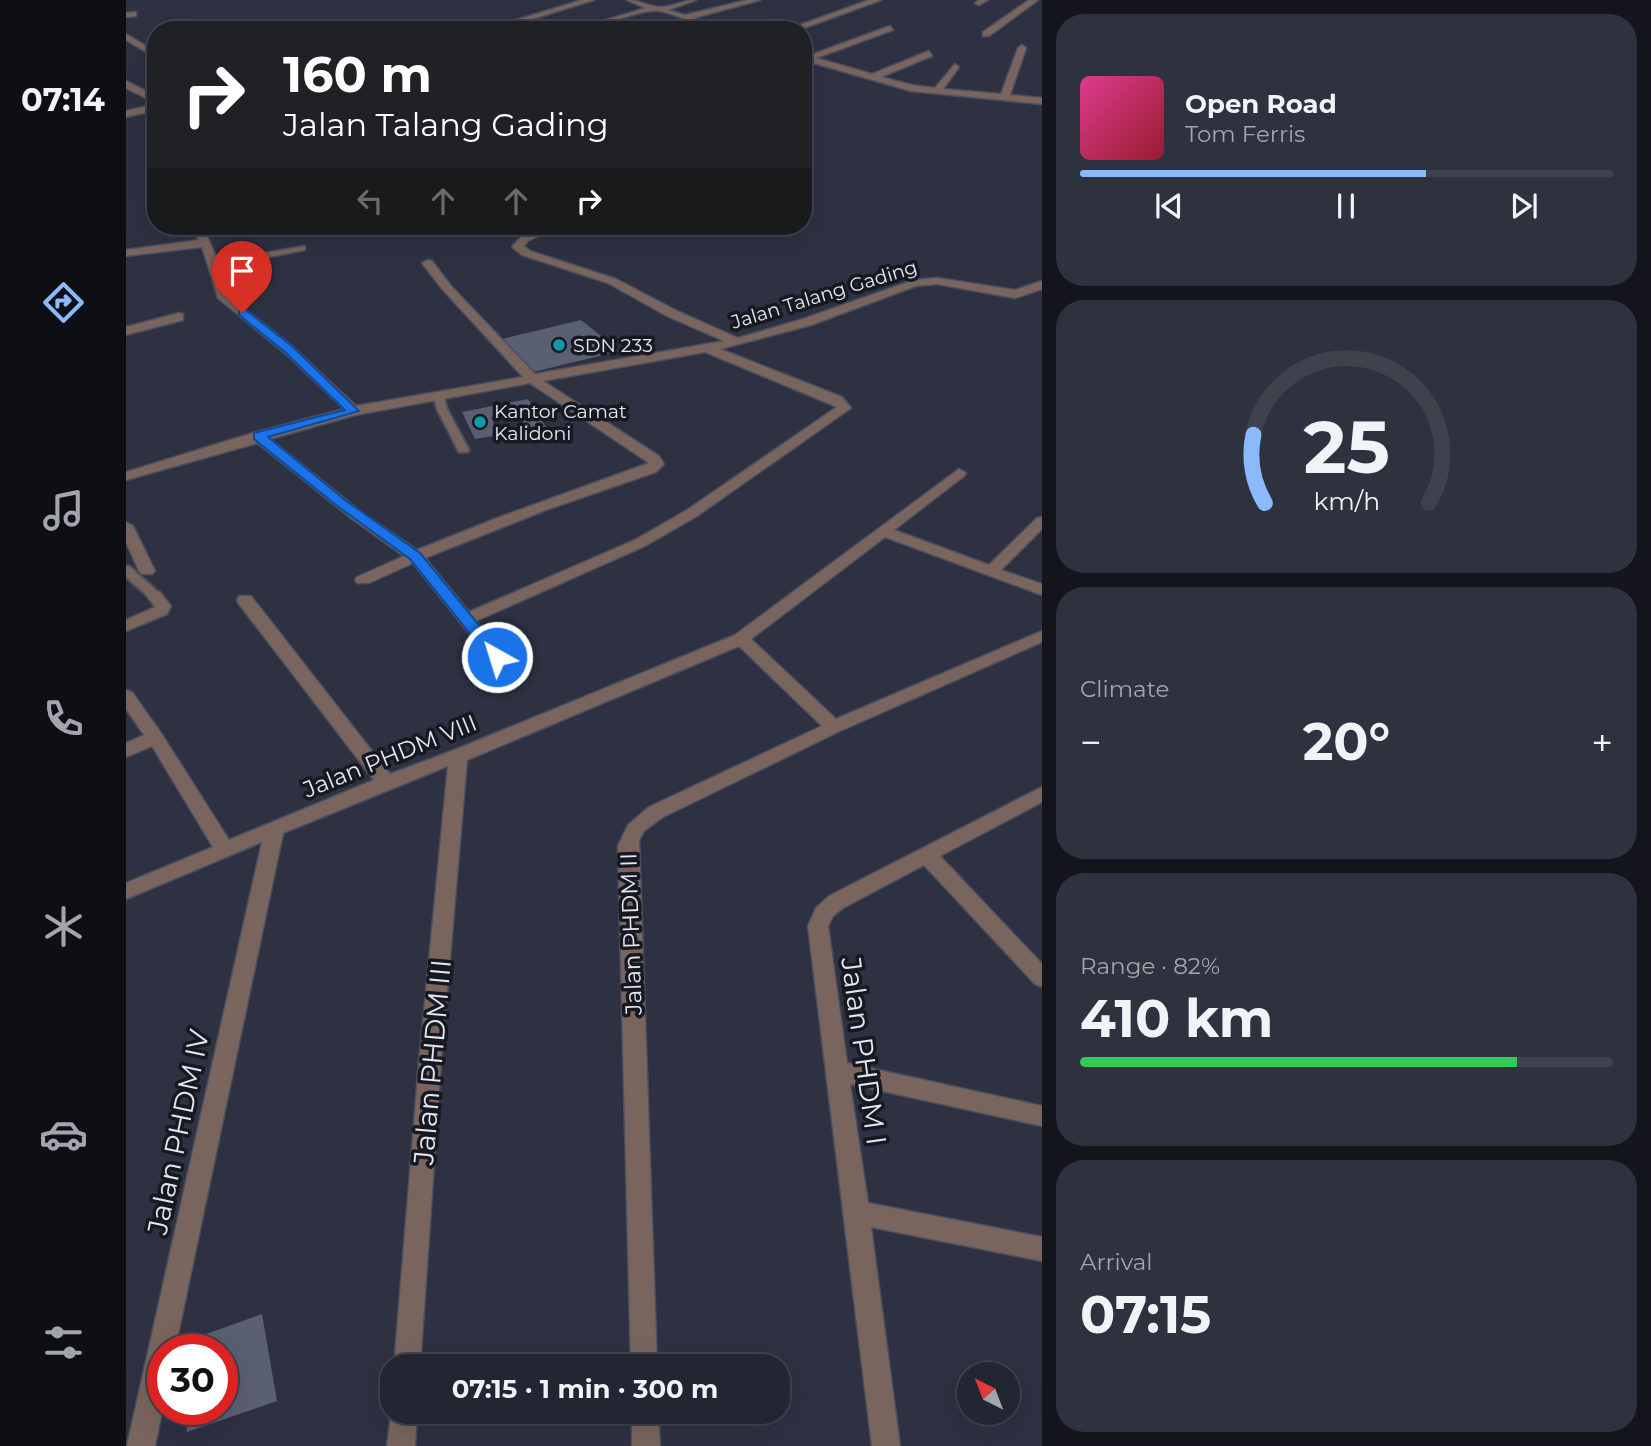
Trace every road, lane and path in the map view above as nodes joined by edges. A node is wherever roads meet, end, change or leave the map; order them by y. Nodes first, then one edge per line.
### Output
1 (590, 0) edge
2 (631, 0) edge
3 (692, 0) edge
4 (756, 0) edge
5 (877, 0) edge
6 (1034, 0) edge
7 (657, 9) junction
8 (685, 18) junction
9 (518, 21) edge
10 (613, 21) edge
11 (694, 21) edge
12 (812, 22) edge
13 (890, 29) dead end
14 (986, 34) dead end
15 (126, 36) edge
16 (1022, 48) dead end
17 (147, 49) edge
18 (139, 51) junction
19 (147, 54) edge
20 (929, 54) dead end
21 (812, 55) edge
22 (812, 59) edge
23 (825, 63) junction
24 (956, 67) dead end
25 (814, 68) dead end
26 (870, 78) junction
27 (126, 84) edge
28 (936, 92) junction
29 (147, 95) edge
30 (1005, 97) junction
31 (1042, 101) edge
32 (147, 109) edge
33 (126, 114) edge
34 (197, 235) edge
35 (201, 235) edge
36 (533, 235) edge
37 (301, 248) dead end
38 (126, 254) edge
39 (428, 264) dead end
40 (212, 265) junction
41 (1042, 284) edge
42 (179, 317) dead end
43 (126, 331) edge
44 (737, 342) junction
45 (707, 348) junction
46 (532, 379) junction
47 (439, 397) junction
48 (353, 411) junction
49 (258, 436) junction
50 (463, 450) dead end
51 (959, 474) dead end
52 (127, 475) edge
53 (1042, 521) edge
54 (126, 527) edge
55 (883, 531) junction
56 (415, 556) junction
57 (126, 570) edge
58 (147, 571) dead end
59 (990, 572) junction
60 (363, 580) dead end
61 (1042, 590) edge
62 (154, 595) joint
63 (245, 600) dead end
64 (466, 619) junction
65 (126, 626) edge
66 (1042, 636) edge
67 (741, 639) junction
68 (497, 657) dead end
69 (126, 696) edge
70 (834, 727) junction
71 (155, 737) junction
72 (126, 751) edge
73 (458, 757) junction
74 (386, 782) junction
75 (1042, 794) edge
76 (274, 830) junction
77 (225, 850) junction
78 (926, 854) junction
79 (126, 891) edge
80 (1042, 978) edge
81 (837, 1071) junction
82 (1042, 1116) edge
83 (858, 1213) junction
84 (1042, 1249) edge
85 (408, 1354) edge
86 (644, 1354) edge
87 (403, 1424) edge
88 (645, 1424) edge
89 (141, 1446) edge
90 (401, 1446) edge
91 (646, 1446) edge
92 (886, 1446) edge

1 - 9 street
2 - 7 street
3 - 7 street
4 - 8 street
5 - 12 street
6 - 14 street
7 - 8 street
7 - 10 street
8 - 11 street
13 - 21 street
15 - 18 street
16 - 30 street
17 - 18 street
18 - 19 street
20 - 26 street
22 - 23 street
23 - 25 street
23 - 26 street
24 - 28 street
26 - 28 street
27 - 29 street
28 - 30 street
30 - 31 street
32 - 33 street
34 - 38 street
35 - 40 street
36 - 44 street
37 - 40 street
39 - 46 street
40 - 48 street
41 - 44 street, Jalan Talang Gading
42 - 43 street
44 - 45 street, Jalan Talang Gading
45 - 46 street, Jalan Talang Gading
45 - 64 street
46 - 47 street, Jalan Talang Gading
46 - 56 street
47 - 48 street, Jalan Talang Gading
47 - 50 lane
48 - 49 street, Jalan Talang Gading
49 - 52 street, Jalan Talang Gading
49 - 56 street
51 - 55 street, Jalan PHDM VIII
53 - 59 street
54 - 58 street
55 - 59 street
55 - 67 street, Jalan PHDM VIII
56 - 60 street
56 - 64 street
57 - 62 lane
59 - 61 street
62 - 65 street
63 - 74 street
64 - 68 street
66 - 70 street, Jalan PHDM II
67 - 70 street
67 - 73 street, Jalan PHDM VIII
69 - 71 street
70 - 86 street, Jalan PHDM II
71 - 72 street
71 - 77 street
73 - 74 street, Jalan PHDM VIII
73 - 85 street, Jalan PHDM III
74 - 76 street, Jalan PHDM VIII
75 - 78 street, Jalan PHDM I
76 - 77 street, Jalan PHDM VIII
76 - 89 street, Jalan PHDM IV
77 - 79 street, Jalan PHDM VIII
78 - 80 street
78 - 81 street, Jalan PHDM I
81 - 82 street
81 - 83 street, Jalan PHDM I
83 - 84 street
83 - 92 street, Jalan PHDM I
87 - 90 street
88 - 91 street

